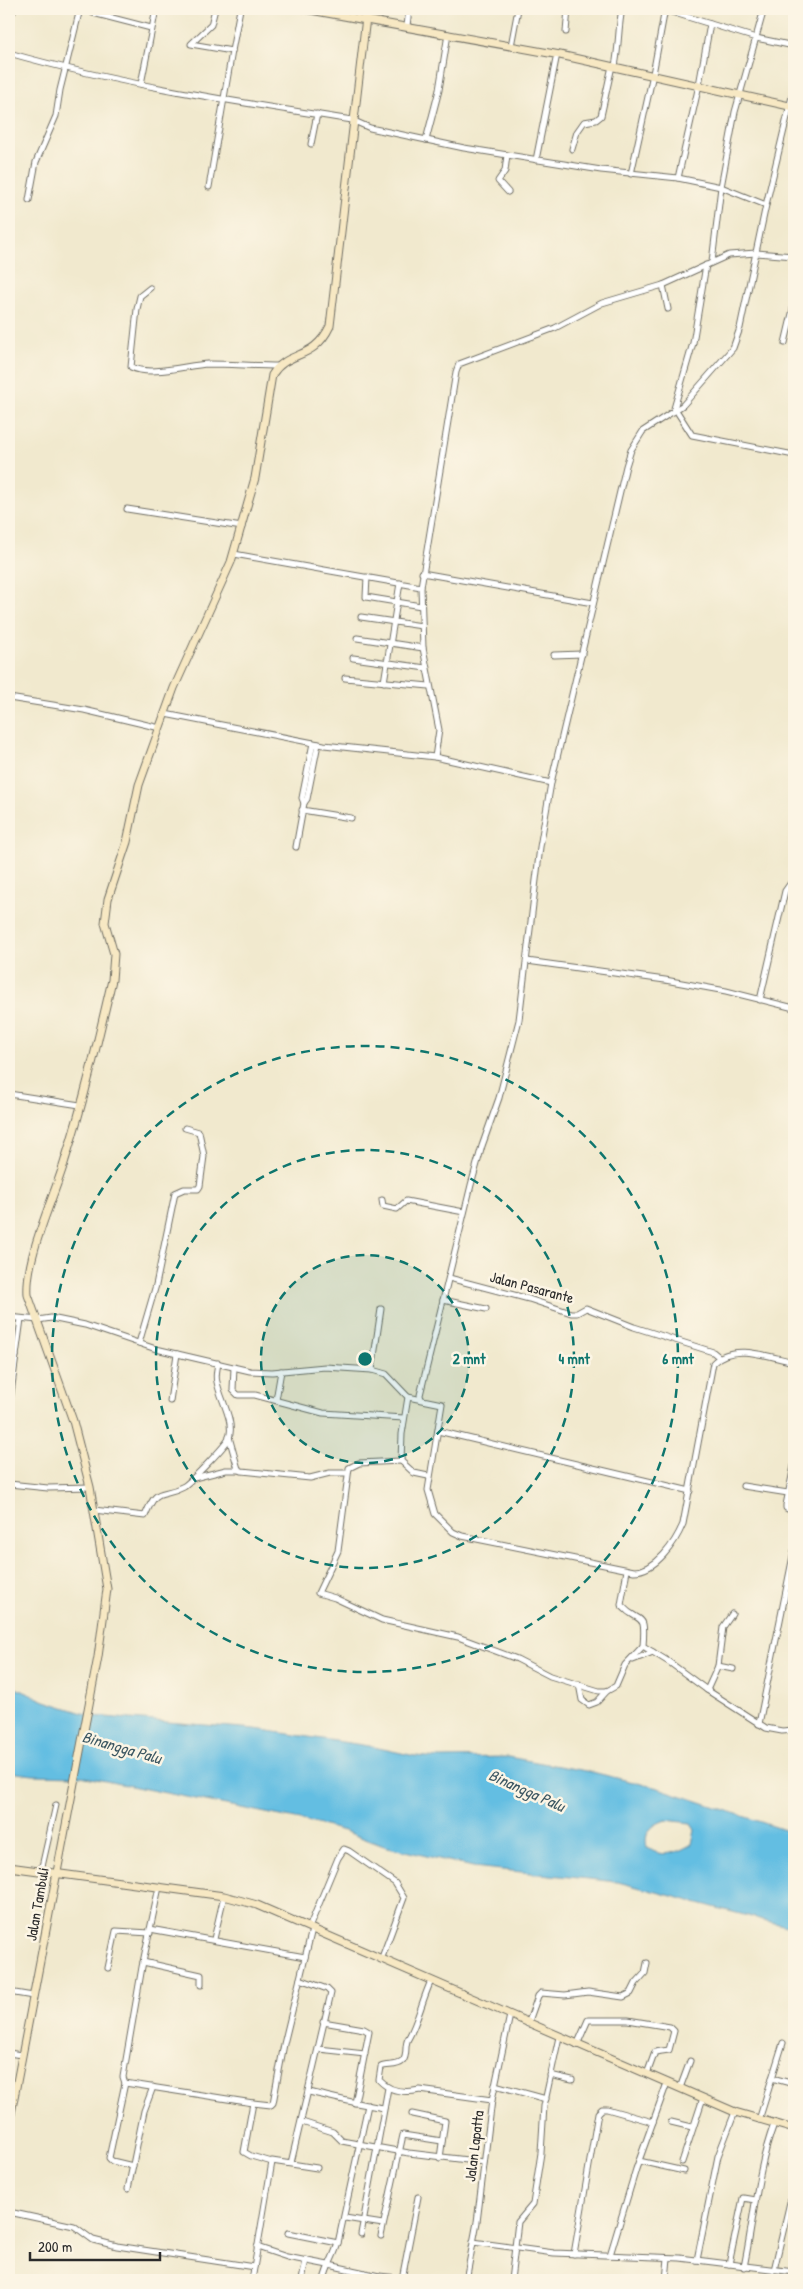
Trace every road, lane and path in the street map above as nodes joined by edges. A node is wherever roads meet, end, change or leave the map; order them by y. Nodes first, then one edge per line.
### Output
1 (15, 9) edge
2 (80, 9) edge
3 (156, 9) edge
4 (215, 9) edge
5 (240, 9) edge
6 (305, 9) edge
7 (367, 9) edge
8 (409, 9) edge
9 (518, 9) edge
10 (568, 9) edge
11 (622, 9) edge
12 (665, 9) edge
13 (764, 9) edge
14 (93, 13) dead end
15 (9, 17) edge
16 (366, 19) junction
17 (710, 24) junction
18 (407, 26) junction
19 (151, 28) junction
20 (566, 32) dead end
21 (448, 33) junction
22 (756, 38) junction
23 (512, 46) junction
24 (794, 46) edge
25 (232, 51) junction
26 (9, 53) edge
27 (557, 54) junction
28 (613, 66) junction
29 (66, 69) junction
30 (653, 74) junction
31 (141, 84) junction
32 (699, 84) junction
33 (794, 88) edge
34 (739, 94) junction
35 (225, 100) junction
36 (792, 106) edge
37 (317, 114) junction
38 (352, 120) junction
39 (426, 140) junction
40 (311, 144) dead end
41 (572, 149) dead end
42 (507, 155) junction
43 (536, 160) junction
44 (631, 174) junction
45 (678, 178) junction
46 (209, 187) dead end
47 (721, 187) junction
48 (508, 192) dead end
49 (29, 200) dead end
50 (766, 205) junction
51 (756, 253) junction
52 (794, 256) edge
53 (712, 262) junction
54 (706, 265) junction
55 (663, 285) junction
56 (150, 288) dead end
57 (794, 305) edge
58 (668, 309) dead end
59 (786, 343) dead end
60 (279, 366) junction
61 (675, 411) junction
62 (794, 456) edge
63 (127, 509) dead end
64 (242, 527) junction
65 (234, 554) junction
66 (422, 573) junction
67 (367, 577) junction
68 (400, 583) junction
69 (421, 586) junction
70 (397, 602) junction
71 (593, 603) junction
72 (422, 606) junction
73 (361, 617) dead end
74 (394, 622) junction
75 (422, 626) junction
76 (357, 638) dead end
77 (390, 643) junction
78 (423, 648) junction
79 (582, 654) junction
80 (554, 655) dead end
81 (353, 658) dead end
82 (387, 663) junction
83 (426, 668) junction
84 (344, 678) dead end
85 (384, 682) junction
86 (429, 686) junction
87 (9, 698) edge
88 (165, 714) junction
89 (160, 728) junction
90 (316, 744) junction
91 (435, 757) junction
92 (551, 783) junction
93 (302, 810) junction
94 (351, 818) dead end
95 (296, 847) dead end
96 (794, 884) edge
97 (527, 961) junction
98 (760, 1000) junction
99 (794, 1008) edge
100 (9, 1094) edge
101 (80, 1105) junction
102 (185, 1128) dead end
103 (382, 1200) dead end
104 (464, 1212) junction
105 (449, 1278) junction
106 (443, 1300) junction
107 (381, 1309) dead end
108 (486, 1309) dead end
109 (9, 1317) edge
110 (21, 1319) junction
111 (38, 1320) junction
112 (139, 1343) junction
113 (177, 1354) junction
114 (17, 1356) junction
115 (719, 1356) junction
116 (9, 1362) edge
117 (794, 1362) edge
118 (218, 1363) junction
119 (234, 1367) junction
120 (372, 1370) junction
121 (281, 1371) junction
122 (408, 1397) junction
123 (276, 1400) junction
124 (421, 1400) junction
125 (170, 1401) dead end
126 (9, 1408) edge
127 (404, 1418) junction
128 (438, 1431) junction
129 (229, 1437) junction
130 (401, 1461) junction
131 (794, 1466) edge
132 (239, 1470) junction
133 (347, 1473) junction
134 (428, 1476) junction
135 (194, 1478) junction
136 (9, 1484) edge
137 (744, 1486) dead end
138 (90, 1487) junction
139 (690, 1491) junction
140 (788, 1493) junction
141 (94, 1510) junction
142 (794, 1512) edge
143 (794, 1551) edge
144 (627, 1570) junction
145 (732, 1614) dead end
146 (643, 1646) junction
147 (653, 1652) junction
148 (631, 1660) junction
149 (718, 1666) junction
150 (733, 1669) dead end
151 (579, 1684) junction
152 (707, 1690) junction
153 (607, 1691) junction
154 (759, 1724) junction
155 (794, 1730) edge
156 (56, 1805) dead end
157 (9, 1867) edge
158 (41, 1871) junction
159 (56, 1873) junction
160 (159, 1887) junction
161 (224, 1896) junction
162 (310, 1928) junction
163 (150, 1931) junction
164 (214, 1939) junction
165 (305, 1957) junction
166 (380, 1960) junction
167 (143, 1962) junction
168 (646, 1963) dead end
169 (108, 1968) dead end
170 (300, 1978) junction
171 (431, 1982) junction
172 (201, 1986) dead end
173 (9, 1992) edge
174 (33, 1996) junction
175 (510, 2015) junction
176 (323, 2022) junction
177 (528, 2024) junction
178 (559, 2037) junction
179 (784, 2043) dead end
180 (577, 2044) junction
181 (319, 2049) junction
182 (9, 2053) edge
183 (365, 2054) junction
184 (21, 2055) junction
185 (690, 2061) dead end
186 (647, 2074) junction
187 (550, 2076) junction
188 (772, 2078) junction
189 (572, 2080) dead end
190 (125, 2082) junction
191 (668, 2083) junction
192 (794, 2084) edge
193 (495, 2085) junction
194 (153, 2087) junction
195 (388, 2088) junction
196 (680, 2088) junction
197 (309, 2092) junction
198 (11, 2096) edge
199 (703, 2098) junction
200 (546, 2099) junction
201 (492, 2100) junction
202 (253, 2103) junction
203 (355, 2103) junction
204 (368, 2105) junction
205 (384, 2108) junction
206 (735, 2112) junction
207 (10, 2113) edge
208 (412, 2114) dead end
209 (759, 2120) junction
210 (302, 2122) junction
211 (653, 2122) junction
212 (671, 2122) dead end
213 (9, 2124) edge
214 (774, 2124) junction
215 (692, 2127) junction
216 (794, 2129) edge
217 (442, 2141) junction
218 (361, 2145) junction
219 (378, 2146) junction
220 (398, 2151) junction
221 (440, 2158) junction
222 (272, 2160) junction
223 (484, 2162) junction
224 (639, 2162) junction
225 (682, 2162) dead end
226 (291, 2163) junction
227 (133, 2166) junction
228 (317, 2168) dead end
229 (684, 2171) dead end
230 (794, 2185) edge
231 (128, 2189) dead end
232 (418, 2197) dead end
233 (755, 2200) junction
234 (9, 2212) edge
235 (345, 2218) junction
236 (363, 2221) junction
237 (383, 2224) junction
238 (288, 2233) dead end
239 (361, 2234) dead end
240 (381, 2236) dead end
241 (474, 2242) junction
242 (338, 2243) junction
243 (257, 2247) junction
244 (515, 2248) junction
245 (574, 2254) junction
246 (610, 2255) junction
247 (668, 2258) junction
248 (306, 2260) junction
249 (697, 2260) junction
250 (729, 2264) junction
251 (328, 2265) junction
252 (254, 2267) junction
253 (744, 2267) junction
254 (774, 2270) junction
255 (794, 2272) edge
256 (379, 2278) edge
257 (402, 2279) edge
258 (252, 2280) edge
259 (302, 2280) edge
260 (324, 2280) edge
261 (417, 2280) edge
262 (466, 2280) edge
263 (511, 2280) edge
264 (666, 2280) edge

1 - 15 street
2 - 29 street
3 - 19 street
4 - 25 street
5 - 25 street
6 - 16 street
7 - 16 street
8 - 18 street
9 - 23 street
10 - 20 street
11 - 28 street
12 - 17 street
12 - 30 street
13 - 22 street
14 - 19 street
16 - 18 street
16 - 38 street
17 - 22 street
17 - 32 street
18 - 21 street
19 - 31 street
21 - 23 street
21 - 39 street
22 - 24 street
22 - 34 street
23 - 27 street
25 - 35 street
26 - 29 street
27 - 28 street
27 - 43 street
28 - 30 street
28 - 41 street
29 - 31 street
29 - 49 street
30 - 32 street
30 - 44 street
31 - 35 street
32 - 34 street
32 - 45 street
33 - 36 street
34 - 36 street
34 - 47 street
35 - 37 street
35 - 46 street
36 - 50 street
37 - 38 street
37 - 40 street
38 - 39 street
38 - 60 street
39 - 42 street
42 - 43 street
42 - 48 street
43 - 44 street
44 - 45 street
45 - 47 street
47 - 50 street
47 - 53 street
50 - 51 street
51 - 52 street
51 - 53 street
51 - 61 street
53 - 54 street
54 - 55 street
54 - 61 street
55 - 58 street
55 - 66 street
56 - 60 street
57 - 59 street
60 - 64 street, Jalan Tambuli
61 - 62 street
61 - 71 street
63 - 64 street
64 - 65 street, Jalan Tambuli
65 - 67 street
65 - 88 street, Jalan Tambuli
66 - 69 street
66 - 71 street
67 - 68 street
67 - 70 street
68 - 69 street
68 - 70 street
69 - 72 street
70 - 72 street
70 - 74 street
71 - 79 street
72 - 75 street
73 - 74 street
74 - 75 street
74 - 77 street
75 - 78 street
76 - 77 street
77 - 78 street
77 - 82 street
78 - 83 street
79 - 80 street
79 - 92 street
81 - 82 street
82 - 83 street
82 - 85 street
83 - 86 street
84 - 85 street
85 - 86 street
86 - 91 street
87 - 89 street
88 - 89 street, Jalan Tambuli
88 - 90 street
89 - 101 street, Jalan Tambuli
90 - 91 street
90 - 93 street
91 - 92 street
92 - 97 street
93 - 94 street
93 - 95 street
96 - 98 street
97 - 98 street
97 - 104 street
98 - 99 street
100 - 101 street
101 - 111 street, Jalan Tambuli
102 - 112 street
103 - 104 street
104 - 105 street
105 - 106 street
105 - 115 street, Jalan Pasarante
106 - 108 street
106 - 124 street
107 - 120 street
109 - 110 street
110 - 111 street
110 - 114 street
111 - 112 street
111 - 138 street, Jalan Tambuli
112 - 113 street
113 - 118 street
113 - 125 street
114 - 116 street
114 - 126 street
115 - 117 street
115 - 139 street
118 - 119 street
118 - 129 street
119 - 121 street
119 - 123 street
120 - 121 street
120 - 122 street
121 - 123 street
122 - 124 street
122 - 127 street
123 - 127 street
124 - 128 street
127 - 130 street
128 - 134 street
128 - 139 street
129 - 132 street
129 - 135 street
130 - 133 street
130 - 134 street
131 - 140 street
132 - 133 street
132 - 135 street
133 - 151 street
134 - 144 street
135 - 141 street
136 - 138 street
137 - 140 street
138 - 141 street, Jalan Tambuli
139 - 144 street
140 - 142 street
141 - 159 street, Jalan Tambuli
143 - 154 street
144 - 146 street
145 - 149 street
146 - 147 street
146 - 148 street
147 - 148 street
147 - 152 street
148 - 153 street
149 - 150 street
149 - 152 street
151 - 153 street
151 - 153 street
152 - 154 street
154 - 155 street
156 - 158 street
157 - 158 street
158 - 159 street
159 - 160 street
159 - 174 street, Jalan Tambuli
160 - 161 street
160 - 163 street
161 - 162 street
161 - 164 street
162 - 165 street
162 - 166 street
162 - 166 street
163 - 164 street
163 - 167 street
163 - 169 street
164 - 165 street
165 - 170 street
166 - 171 street
167 - 172 street
167 - 190 street
168 - 177 street
170 - 176 street
170 - 202 street
171 - 175 street
171 - 195 street
173 - 174 street
174 - 184 street, Jalan Tambuli
175 - 177 street
175 - 193 street, Jalan Lapatta
176 - 181 street
176 - 183 street
177 - 178 street
178 - 180 street
178 - 187 street
179 - 188 street
180 - 186 street
180 - 186 street
181 - 183 street
181 - 197 street
182 - 184 street
183 - 203 street
184 - 198 street, Jalan Tambuli
185 - 196 street
186 - 191 street
187 - 189 street
187 - 200 street
188 - 192 street
188 - 209 street
190 - 194 street
190 - 227 street
191 - 196 street
191 - 211 street
193 - 200 street
193 - 201 street, Jalan Lapatta
194 - 202 street
194 - 227 street
195 - 201 street
195 - 205 street
196 - 199 street
197 - 203 street
197 - 210 street
198 - 207 street, Jalan Tambuli
199 - 206 street
199 - 215 street
200 - 244 street
201 - 223 street, Jalan Lapatta
202 - 222 street
203 - 204 street
204 - 205 street
204 - 218 street
205 - 219 street
206 - 209 street
206 - 249 street
207 - 213 street, Jalan Tambuli
208 - 217 street
209 - 214 street
210 - 218 street
210 - 226 street
211 - 224 street
211 - 245 street
212 - 215 street
214 - 216 street
214 - 233 street
215 - 225 street
217 - 220 street
217 - 221 street
218 - 219 street
218 - 235 street
219 - 220 street
219 - 236 street
220 - 221 street
220 - 237 street
221 - 223 street
222 - 226 street
222 - 243 street
223 - 241 street, Jalan Lapatta
224 - 229 street
224 - 246 street
226 - 228 street
227 - 231 street
230 - 254 street
232 - 257 street
233 - 250 street
233 - 253 street
234 - 252 street
235 - 236 street
235 - 242 street
236 - 237 street
236 - 239 street
237 - 240 street
238 - 242 street
241 - 244 street
241 - 262 street, Jalan Lapatta
242 - 251 street
243 - 248 street
243 - 252 street
244 - 245 street
244 - 263 street
245 - 246 street
246 - 247 street
247 - 249 street
247 - 264 street
248 - 251 street
248 - 259 street
249 - 250 street
250 - 253 street
251 - 256 street
251 - 260 street
252 - 258 street
253 - 254 street
254 - 255 street
256 - 257 street
257 - 261 street

